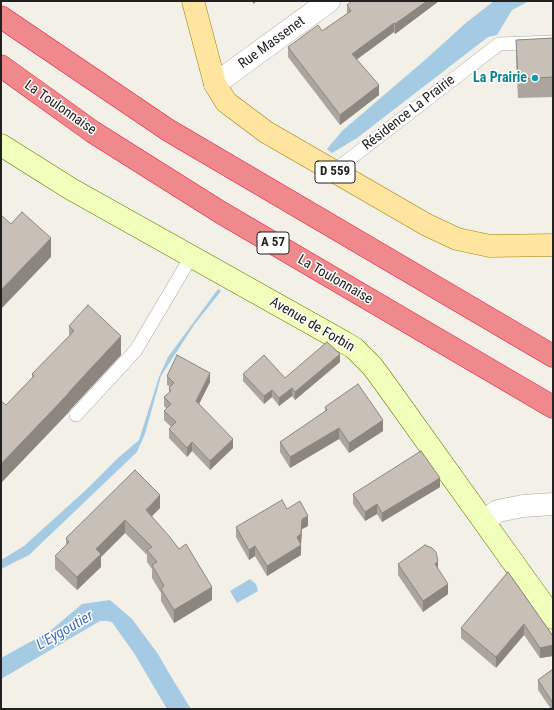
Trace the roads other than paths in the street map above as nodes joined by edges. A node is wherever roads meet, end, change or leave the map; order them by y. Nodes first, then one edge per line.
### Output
1 (193, 1) edge
2 (329, 1) edge
3 (1, 17) edge
4 (553, 42) edge
5 (1, 66) edge
6 (215, 84) junction
7 (1, 146) edge
8 (334, 171) junction
9 (553, 245) edge
10 (191, 256) junction
11 (553, 356) edge
12 (553, 407) edge
13 (76, 415) dead end
14 (553, 504) edge
15 (484, 521) junction
16 (553, 618) edge

1 - 6 main road, D 559
2 - 6 street, Rue Massenet
3 - 11 highway
4 - 8 lane, Résidence La Prairie
5 - 12 highway, La Toulonnaise / A 57
6 - 8 main road, D 559
7 - 10 street, Avenue de Forbin
8 - 9 main road, D 559
10 - 13 lane
10 - 15 street, Avenue de Forbin
14 - 15 street
15 - 16 street, Avenue de Forbin

